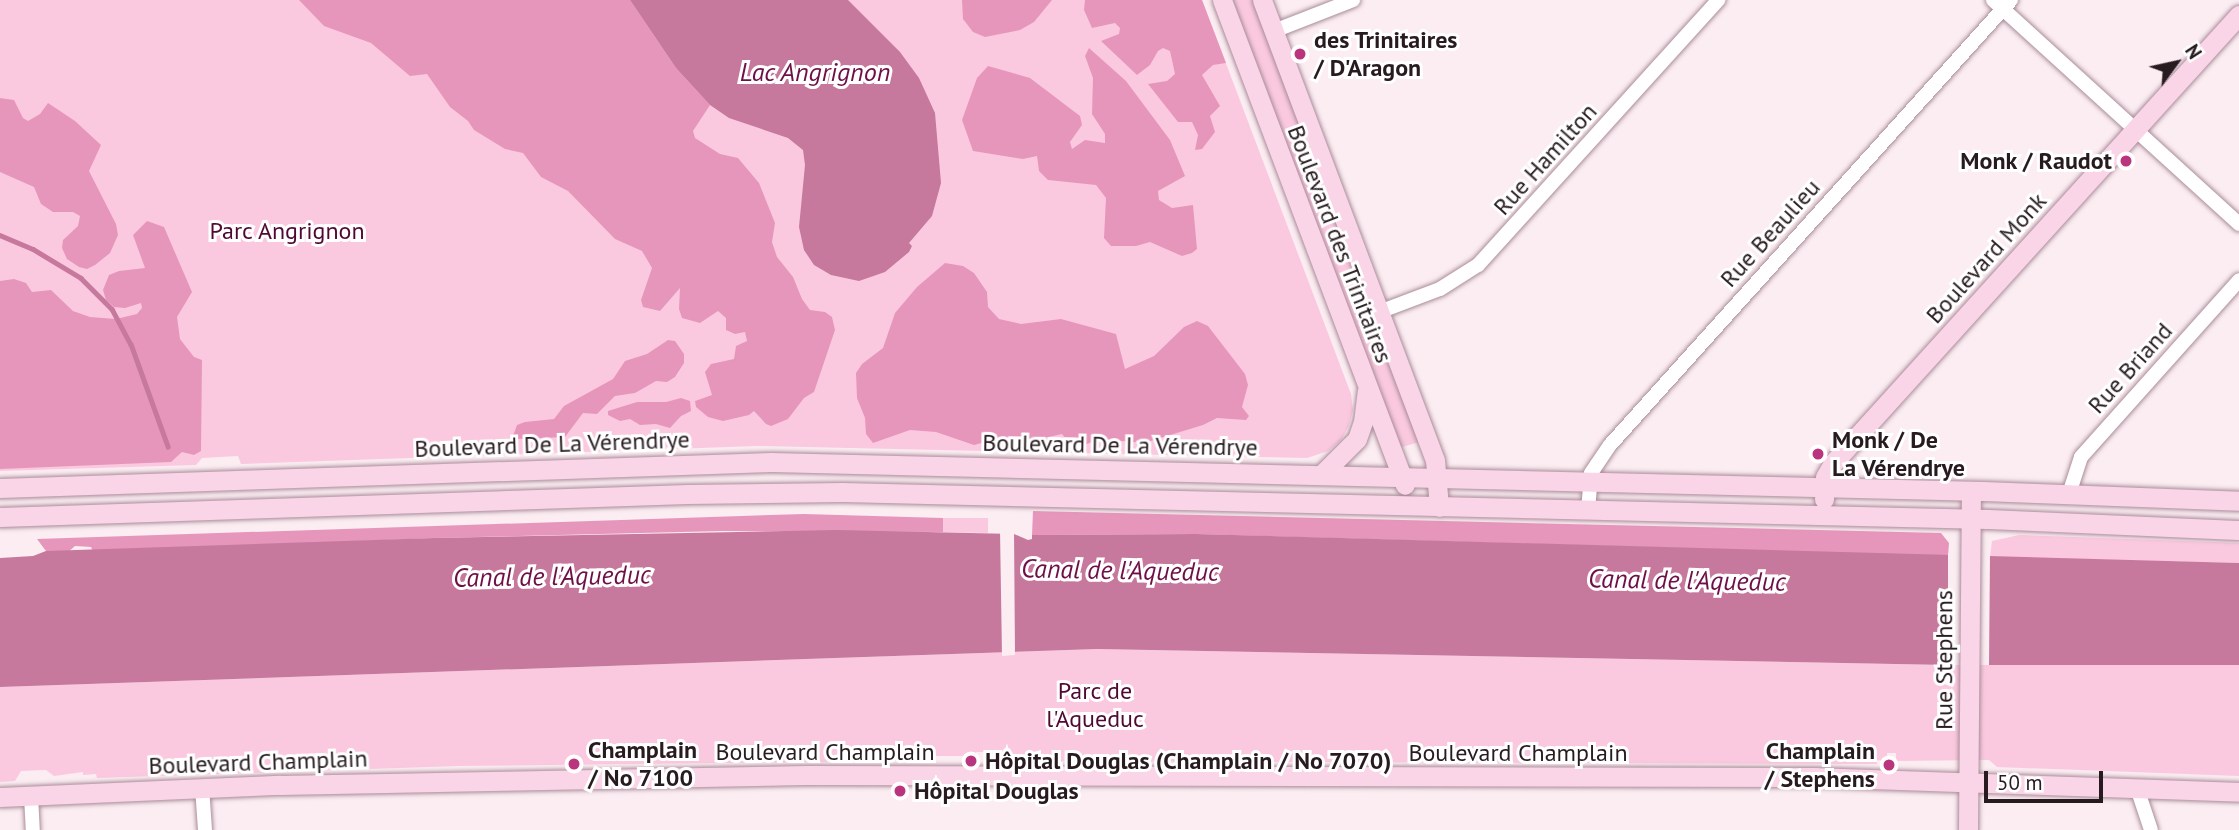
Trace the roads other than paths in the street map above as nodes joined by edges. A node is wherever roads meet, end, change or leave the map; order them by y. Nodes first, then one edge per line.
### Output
1 (1222, 0) edge
2 (1262, 0) edge
3 (1353, 0) edge
4 (1718, 0) edge
5 (2002, 3) edge
6 (2239, 15) edge
7 (1274, 31) junction
8 (2135, 130) junction
9 (2239, 224) edge
10 (2239, 280) edge
11 (1379, 312) junction
12 (1367, 386) junction
13 (1322, 474) junction
14 (1402, 477) junction
15 (1438, 478) junction
16 (1589, 482) junction
17 (1824, 487) junction
18 (0, 488) edge
19 (1971, 491) junction
20 (2069, 494) junction
21 (2239, 501) edge
22 (1412, 506) junction
23 (1440, 507) junction
24 (1588, 510) junction
25 (1824, 515) junction
26 (0, 517) edge
27 (1970, 519) junction
28 (2239, 530) edge
29 (1968, 781) junction
30 (202, 787) junction
31 (2137, 789) junction
32 (2239, 792) edge
33 (31, 796) junction
34 (0, 797) edge
35 (33, 830) edge
36 (205, 830) edge
37 (1968, 830) edge
38 (2151, 830) edge

1 - 12 main road, Boulevard des Trinitaires
2 - 7 main road, Boulevard des Trinitaires
3 - 7 street
4 - 11 street, Rue Hamilton
5 - 8 street
5 - 16 street, Rue Beaulieu
6 - 8 main road, Boulevard Monk
7 - 11 main road, Boulevard des Trinitaires
8 - 9 street
8 - 17 main road, Boulevard Monk
10 - 20 street, Rue Briand
11 - 15 main road, Boulevard des Trinitaires
12 - 13 main road
12 - 14 main road, Boulevard des Trinitaires
13 - 14 main road, Boulevard De La Vérendrye
13 - 18 main road, Boulevard De La Vérendrye
14 - 15 main road, Boulevard De La Vérendrye
14 - 22 main road, Boulevard des Trinitaires
15 - 16 main road, Boulevard De La Vérendrye
15 - 23 main road, Boulevard des Trinitaires
16 - 17 main road, Boulevard De La Vérendrye
16 - 24 street, Rue Beaulieu
17 - 19 main road, Boulevard De La Vérendrye
17 - 25 main road, Boulevard Monk
19 - 20 main road, Boulevard De La Vérendrye
19 - 27 main road, Rue Stephens
20 - 21 main road, Boulevard De La Vérendrye
22 - 23 main road
22 - 26 main road
23 - 24 main road
24 - 25 main road
25 - 27 main road
27 - 28 main road
27 - 29 main road, Rue Stephens
29 - 30 main road, Boulevard Champlain
29 - 31 main road, Boulevard Champlain
29 - 37 main road, Rue Stephens
30 - 33 main road, Boulevard Champlain
30 - 36 street
31 - 32 main road, Boulevard Champlain
31 - 38 street
33 - 34 main road, Boulevard Champlain
33 - 35 street

